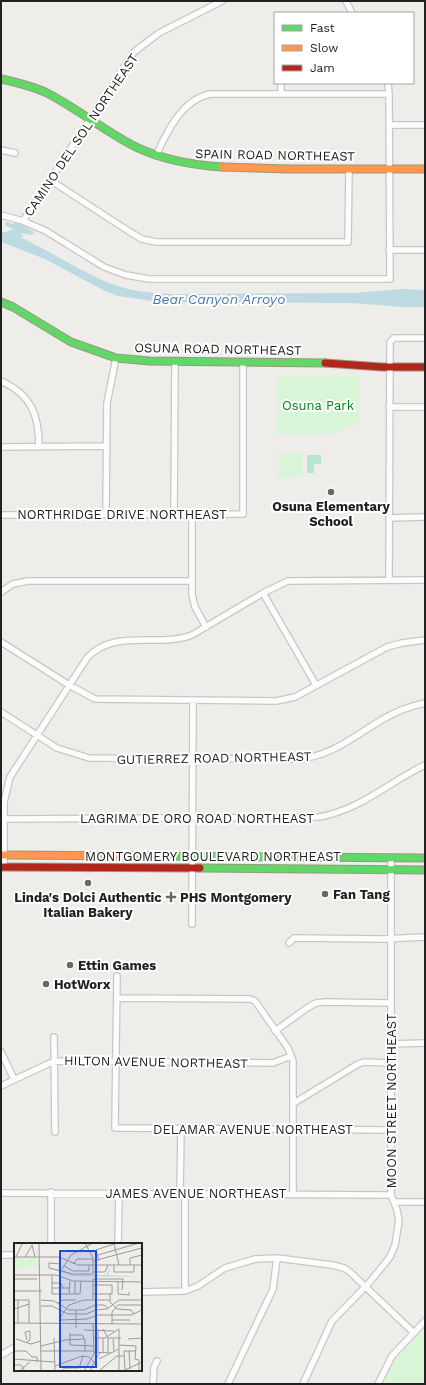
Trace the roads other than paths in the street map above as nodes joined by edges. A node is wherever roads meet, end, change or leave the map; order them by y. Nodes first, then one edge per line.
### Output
1 (222, 1) edge
2 (346, 1) edge
3 (352, 12) edge
4 (1, 79) edge
5 (281, 84) edge
6 (388, 84) edge
7 (281, 94) junction
8 (389, 94) junction
9 (90, 119) junction
10 (389, 125) junction
11 (425, 125) edge
12 (1, 150) edge
13 (15, 153) dead end
14 (156, 156) junction
15 (349, 169) junction
16 (388, 169) junction
17 (425, 169) edge
18 (50, 180) junction
19 (1, 215) edge
20 (23, 221) junction
21 (390, 250) junction
22 (425, 250) edge
23 (1, 302) edge
24 (425, 338) edge
25 (116, 358) junction
26 (175, 362) junction
27 (243, 362) junction
28 (389, 367) junction
29 (425, 367) edge
30 (1, 382) edge
31 (389, 407) junction
32 (425, 407) edge
33 (106, 446) junction
34 (1, 447) edge
35 (39, 447) junction
36 (106, 514) junction
37 (174, 514) junction
38 (1, 515) edge
39 (192, 515) junction
40 (425, 517) edge
41 (389, 518) junction
42 (389, 580) junction
43 (425, 580) edge
44 (192, 581) junction
45 (1, 592) edge
46 (263, 593) junction
47 (206, 627) junction
48 (425, 640) edge
49 (1, 642) edge
50 (69, 685) junction
51 (316, 685) junction
52 (193, 701) junction
53 (425, 702) edge
54 (1, 712) edge
55 (36, 735) junction
56 (192, 759) junction
57 (425, 765) edge
58 (4, 819) junction
59 (192, 819) junction
60 (2, 855) edge
61 (192, 856) junction
62 (391, 858) junction
63 (425, 858) edge
64 (2, 867) edge
65 (192, 868) junction
66 (391, 870) junction
67 (425, 870) edge
68 (192, 924) dead end
69 (425, 937) edge
70 (390, 938) junction
71 (289, 943) dead end
72 (117, 976) dead end
73 (117, 998) junction
74 (391, 1002) junction
75 (275, 1031) junction
76 (54, 1037) dead end
77 (425, 1043) edge
78 (391, 1044) junction
79 (1, 1052) edge
80 (291, 1056) junction
81 (115, 1060) junction
82 (54, 1061) junction
83 (391, 1063) junction
84 (14, 1079) junction
85 (1, 1086) edge
86 (294, 1103) junction
87 (180, 1129) junction
88 (294, 1130) junction
89 (392, 1130) junction
90 (55, 1132) dead end
91 (51, 1192) junction
92 (1, 1193) edge
93 (119, 1193) junction
94 (183, 1193) junction
95 (293, 1194) junction
96 (391, 1195) junction
97 (394, 1202) junction
98 (425, 1202) edge
99 (51, 1243) edge
100 (118, 1243) edge
101 (1, 1255) edge
102 (14, 1255) edge
103 (277, 1258) junction
104 (366, 1286) junction
105 (142, 1292) edge
106 (185, 1292) junction
107 (424, 1324) edge
108 (414, 1333) junction
109 (14, 1348) edge
110 (1, 1355) edge
111 (157, 1362) dead end
112 (153, 1384) edge
113 (228, 1384) edge
114 (303, 1384) edge
115 (378, 1384) edge

1 - 9 street, CAMINO DEL SOL NORTHEAST
2 - 3 street
4 - 9 street, SPAIN ROAD NORTHEAST
5 - 7 street
6 - 8 street
7 - 8 street
7 - 14 street
8 - 10 street
9 - 14 street, SPAIN ROAD NORTHEAST
9 - 18 street, CAMINO DEL SOL NORTHEAST
10 - 11 street
10 - 16 street
12 - 13 street
14 - 15 street, SPAIN ROAD NORTHEAST
15 - 16 street, SPAIN ROAD NORTHEAST
15 - 18 street
16 - 17 street, SPAIN ROAD NORTHEAST
16 - 21 street
18 - 20 street, CAMINO DEL SOL NORTHEAST
19 - 20 street
20 - 21 street
21 - 22 street
23 - 25 street, OSUNA ROAD NORTHEAST
24 - 28 street
25 - 26 street, OSUNA ROAD NORTHEAST
25 - 33 street
26 - 27 street, OSUNA ROAD NORTHEAST
26 - 37 street
27 - 28 street, OSUNA ROAD NORTHEAST
27 - 39 street, NORTHRIDGE DRIVE NORTHEAST
28 - 29 street, OSUNA ROAD NORTHEAST
28 - 31 street
30 - 35 street
31 - 32 street
31 - 41 street
33 - 35 street
33 - 36 street
34 - 35 street
36 - 37 street, NORTHRIDGE DRIVE NORTHEAST
36 - 38 street, NORTHRIDGE DRIVE NORTHEAST
37 - 39 street, NORTHRIDGE DRIVE NORTHEAST
39 - 44 street
40 - 41 street
41 - 42 street
42 - 43 street
42 - 46 street
44 - 45 street
44 - 47 street
46 - 47 street
46 - 51 street
47 - 50 street
48 - 51 street
49 - 50 street
50 - 52 street
50 - 55 street
51 - 52 street
52 - 56 street
53 - 56 street, GUTIERREZ ROAD NORTHEAST
54 - 55 street, GUTIERREZ ROAD NORTHEAST
55 - 56 street, GUTIERREZ ROAD NORTHEAST
55 - 58 street
56 - 59 street
57 - 59 street, LAGRIMA DE ORO ROAD NORTHEAST
58 - 59 street, LAGRIMA DE ORO ROAD NORTHEAST
58 - 60 street
59 - 61 street
60 - 61 street, MONTGOMERY BOULEVARD NORTHEAST
60 - 64 street
61 - 62 street, MONTGOMERY BOULEVARD NORTHEAST
61 - 65 street
62 - 63 street, MONTGOMERY BOULEVARD NORTHEAST
62 - 66 street, MOON STREET NORTHEAST
64 - 65 street, MONTGOMERY BOULEVARD NORTHEAST
65 - 66 street, MONTGOMERY BOULEVARD NORTHEAST
65 - 68 street
66 - 67 street, MONTGOMERY BOULEVARD NORTHEAST
66 - 70 street, MOON STREET NORTHEAST
69 - 70 street
70 - 71 street
70 - 74 street, MOON STREET NORTHEAST
72 - 73 street
73 - 75 street
73 - 81 street
74 - 75 street
74 - 78 street, MOON STREET NORTHEAST
75 - 80 street
76 - 82 street
77 - 78 street
78 - 83 street, MOON STREET NORTHEAST
79 - 84 street
80 - 81 street, HILTON AVENUE NORTHEAST
80 - 86 street
81 - 82 street, HILTON AVENUE NORTHEAST
81 - 87 street, DELAMAR AVENUE NORTHEAST
82 - 84 street, HILTON AVENUE NORTHEAST
82 - 90 street
83 - 86 street
83 - 89 street, MOON STREET NORTHEAST
84 - 85 street, HILTON AVENUE NORTHEAST
86 - 88 street
87 - 88 street, DELAMAR AVENUE NORTHEAST
87 - 94 street
88 - 89 street, DELAMAR AVENUE NORTHEAST
88 - 95 street
89 - 96 street, MOON STREET NORTHEAST
91 - 92 street, JAMES AVENUE NORTHEAST
91 - 93 street, JAMES AVENUE NORTHEAST
91 - 99 street
93 - 94 street, JAMES AVENUE NORTHEAST
93 - 100 street
94 - 95 street, JAMES AVENUE NORTHEAST
94 - 106 street
95 - 96 street, JAMES AVENUE NORTHEAST
96 - 97 street, MOON STREET NORTHEAST
97 - 98 street
97 - 104 street, MOON STREET NORTHEAST
101 - 102 street
103 - 104 street
103 - 106 street
103 - 113 street
104 - 108 street
104 - 114 street, MOON STREET NORTHEAST
105 - 106 street
107 - 108 street
108 - 115 street
109 - 110 street
111 - 112 street

